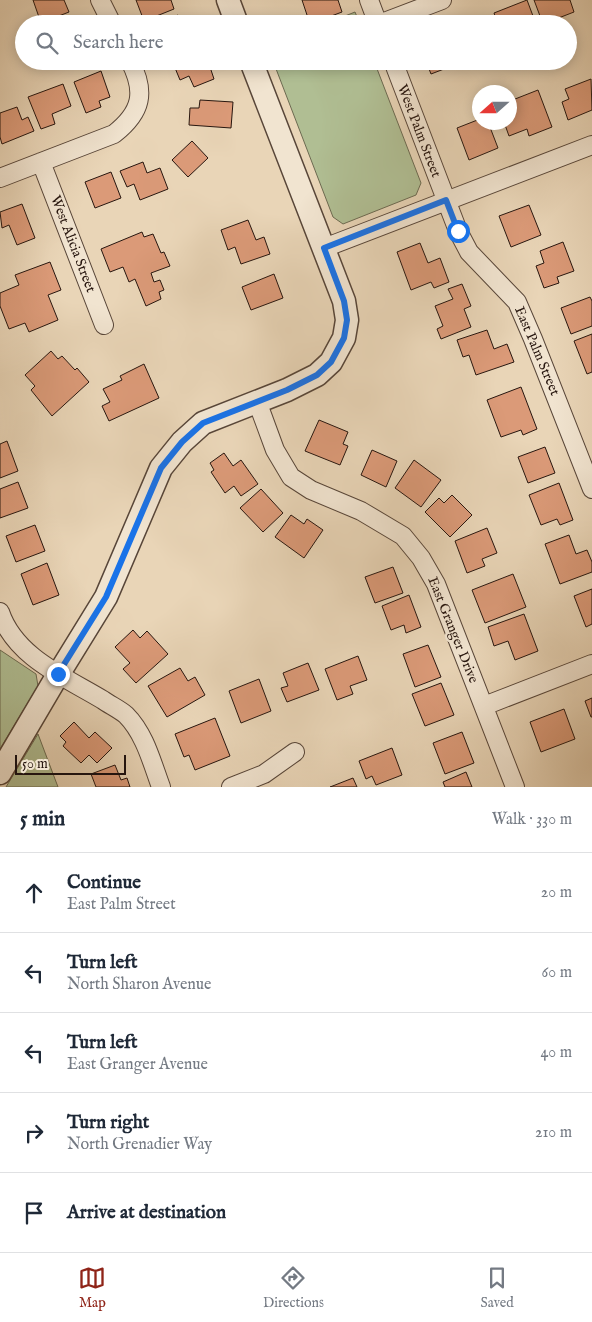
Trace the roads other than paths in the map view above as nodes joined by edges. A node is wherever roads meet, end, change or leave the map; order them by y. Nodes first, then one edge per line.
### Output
1 (100, 0) edge
2 (228, 0) edge
3 (369, 0) edge
4 (442, 0) edge
5 (108, 15) edge
6 (234, 15) edge
7 (375, 15) edge
8 (402, 15) edge
9 (135, 70) edge
10 (255, 70) edge
11 (395, 70) edge
12 (592, 145) edge
13 (41, 162) junction
14 (0, 178) edge
15 (446, 200) junction
16 (324, 248) junction
17 (104, 326) dead end
18 (257, 401) junction
19 (592, 489) edge
20 (0, 612) edge
21 (592, 664) edge
22 (58, 674) junction
23 (484, 706) junction
24 (295, 752) dead end
25 (0, 774) edge
26 (161, 787) edge
27 (232, 787) edge
28 (515, 787) edge

1 - 5 street
2 - 6 street
3 - 7 street
4 - 8 street
9 - 13 street
10 - 16 street
11 - 15 street, West Palm Street
12 - 15 street
13 - 14 street
13 - 17 street, West Alicia Street
15 - 16 street
15 - 19 street, East Palm Street
16 - 18 street
18 - 22 street
18 - 23 street, East Granger Drive
20 - 22 street
21 - 23 street
22 - 25 street
22 - 26 street
23 - 28 street, East Granger Drive
24 - 27 street

